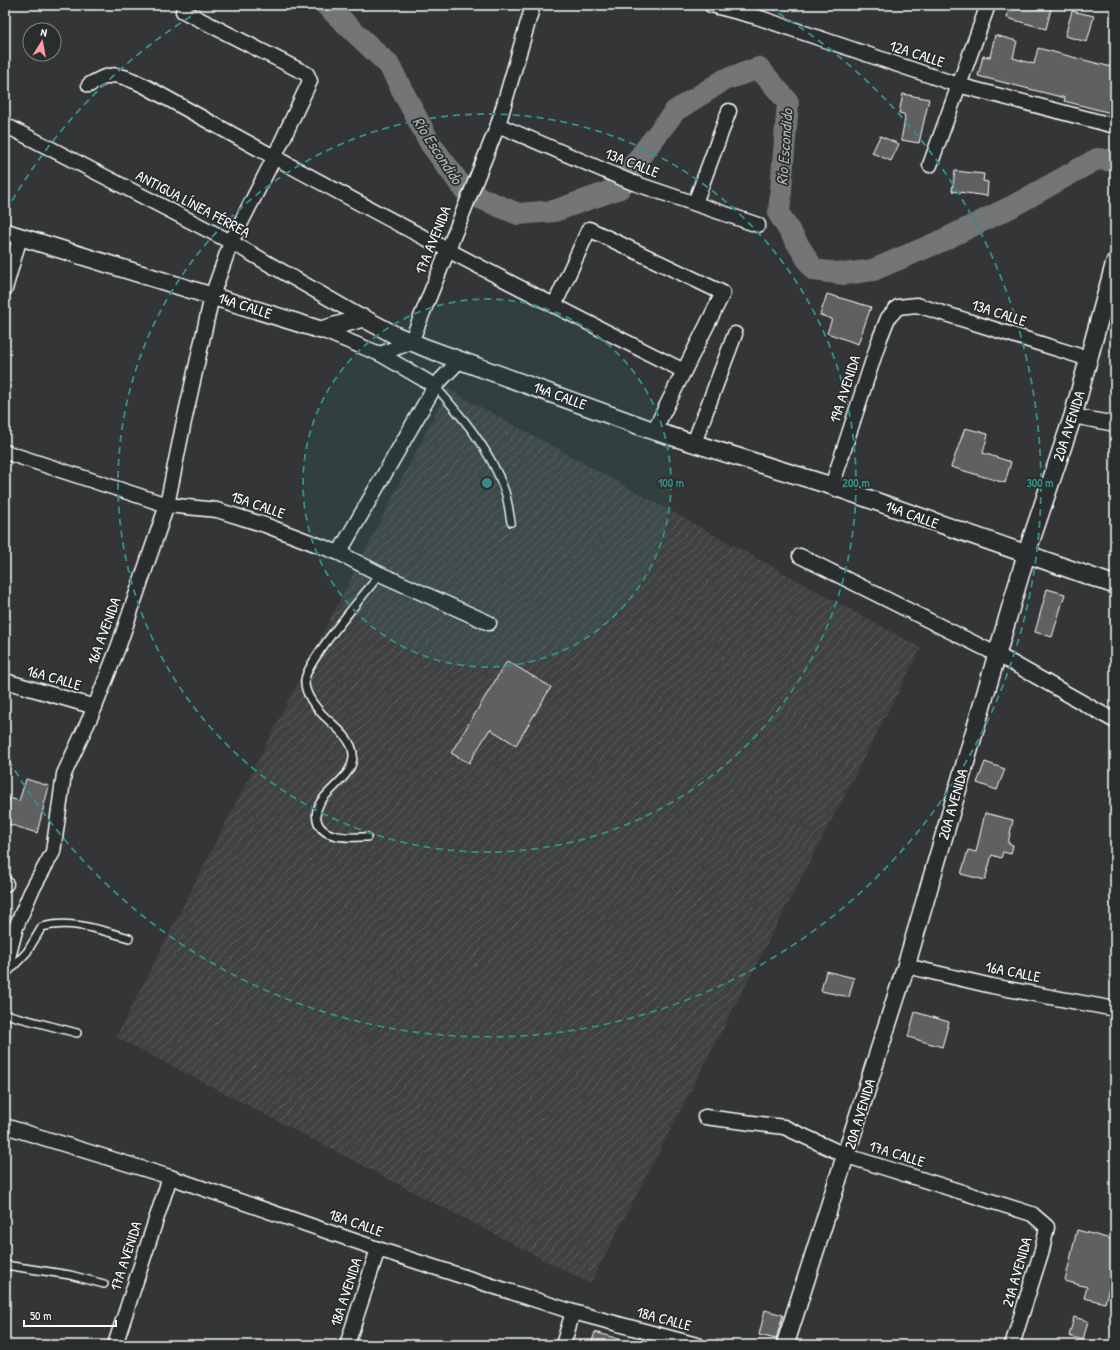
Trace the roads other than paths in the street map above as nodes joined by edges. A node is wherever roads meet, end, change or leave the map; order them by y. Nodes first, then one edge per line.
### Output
1 (533, 5) edge
2 (711, 5) edge
3 (988, 5) edge
4 (183, 11) dead end
5 (759, 11) edge
6 (89, 85) dead end
7 (958, 85) junction
8 (729, 111) dead end
9 (5, 125) edge
10 (498, 125) junction
11 (1115, 126) edge
12 (274, 158) junction
13 (930, 165) dead end
14 (695, 203) junction
15 (758, 225) dead end
16 (12, 235) edge
17 (231, 242) junction
18 (447, 248) junction
19 (1115, 262) edge
20 (5, 289) edge
21 (212, 296) junction
22 (554, 306) junction
23 (898, 306) joint
24 (363, 318) junction
25 (321, 330) junction
26 (735, 334) dead end
27 (411, 342) junction
28 (380, 354) junction
29 (1089, 359) junction
30 (460, 360) junction
31 (684, 371) junction
32 (434, 386) junction
33 (1073, 416) junction
34 (1115, 424) edge
35 (654, 431) junction
36 (694, 443) junction
37 (5, 452) edge
38 (832, 486) junction
39 (167, 505) junction
40 (511, 522) dead end
41 (339, 553) junction
42 (1026, 555) junction
43 (800, 556) dead end
44 (380, 574) junction
45 (1115, 585) edge
46 (489, 623) dead end
47 (998, 655) junction
48 (5, 681) edge
49 (95, 707) junction
50 (1115, 721) edge
51 (367, 837) dead end
52 (10, 925) edge
53 (129, 938) dead end
54 (906, 966) junction
55 (5, 969) edge
56 (5, 974) edge
57 (1115, 1009) edge
58 (5, 1014) edge
59 (77, 1033) dead end
60 (705, 1117) dead end
61 (5, 1126) edge
62 (847, 1156) junction
63 (170, 1177) junction
64 (1032, 1214) joint
65 (378, 1249) junction
66 (5, 1265) edge
67 (104, 1284) dead end
68 (573, 1312) junction
69 (115, 1345) edge
70 (347, 1345) edge
71 (563, 1345) edge
72 (697, 1345) edge
73 (785, 1345) edge
74 (1012, 1345) edge

1 - 10 street, 17A AVENIDA
2 - 5 street, 12A CALLE
3 - 7 street
4 - 12 street, 16A AVENIDA
5 - 7 street, 12A CALLE
6 - 12 street
7 - 11 street, 12A CALLE
7 - 13 street
8 - 14 street
9 - 17 street, ANTIGUA LÍNEA FÉRREA
10 - 14 street, 13A CALLE
10 - 18 street, 17A AVENIDA
12 - 17 street, 16A AVENIDA
12 - 18 street
14 - 15 street, 13A CALLE
16 - 20 street
16 - 21 street, 14A CALLE
17 - 21 street, 16A AVENIDA
17 - 24 street, ANTIGUA LÍNEA FÉRREA
18 - 22 street
18 - 27 street, 17A AVENIDA
19 - 29 street, 20A AVENIDA
21 - 25 street, 14A CALLE
21 - 39 street, 16A AVENIDA
22 - 31 street
22 - 31 street
23 - 29 street, 13A CALLE
23 - 38 street, 19A AVENIDA
24 - 25 street
24 - 27 street, 14A CALLE
25 - 28 street
26 - 36 street
27 - 28 street
27 - 30 street, 14A CALLE
28 - 32 street
29 - 33 street, 20A AVENIDA
30 - 32 street
30 - 35 street, 14A CALLE
31 - 35 street
32 - 40 lane
32 - 41 street
33 - 34 street
33 - 42 street, 20A AVENIDA
35 - 36 street, 14A CALLE
36 - 38 street, 14A CALLE
37 - 39 street, 15A CALLE
38 - 42 street, 14A CALLE
39 - 41 street, 15A CALLE
39 - 49 street, 16A AVENIDA
41 - 44 street, 15A CALLE
42 - 45 street, 14A CALLE
42 - 47 street, 20A AVENIDA
43 - 47 street
44 - 46 street, 15A CALLE
44 - 51 lane
47 - 50 street
47 - 54 street, 20A AVENIDA
48 - 49 street, 16A CALLE
49 - 52 street, 16A AVENIDA
52 - 55 street, 16A AVENIDA
53 - 56 lane
54 - 57 street, 16A CALLE
54 - 62 street, 20A AVENIDA
58 - 59 lane
60 - 62 street, 17A CALLE
61 - 63 street, 18A CALLE
62 - 64 street, 17A CALLE
62 - 73 street, 20A AVENIDA
63 - 65 street, 18A CALLE
63 - 69 street, 17A AVENIDA
64 - 74 street, 21A AVENIDA
65 - 68 street, 18A CALLE
65 - 70 street, 18A AVENIDA
66 - 67 lane
68 - 71 street
68 - 72 street, 18A CALLE

